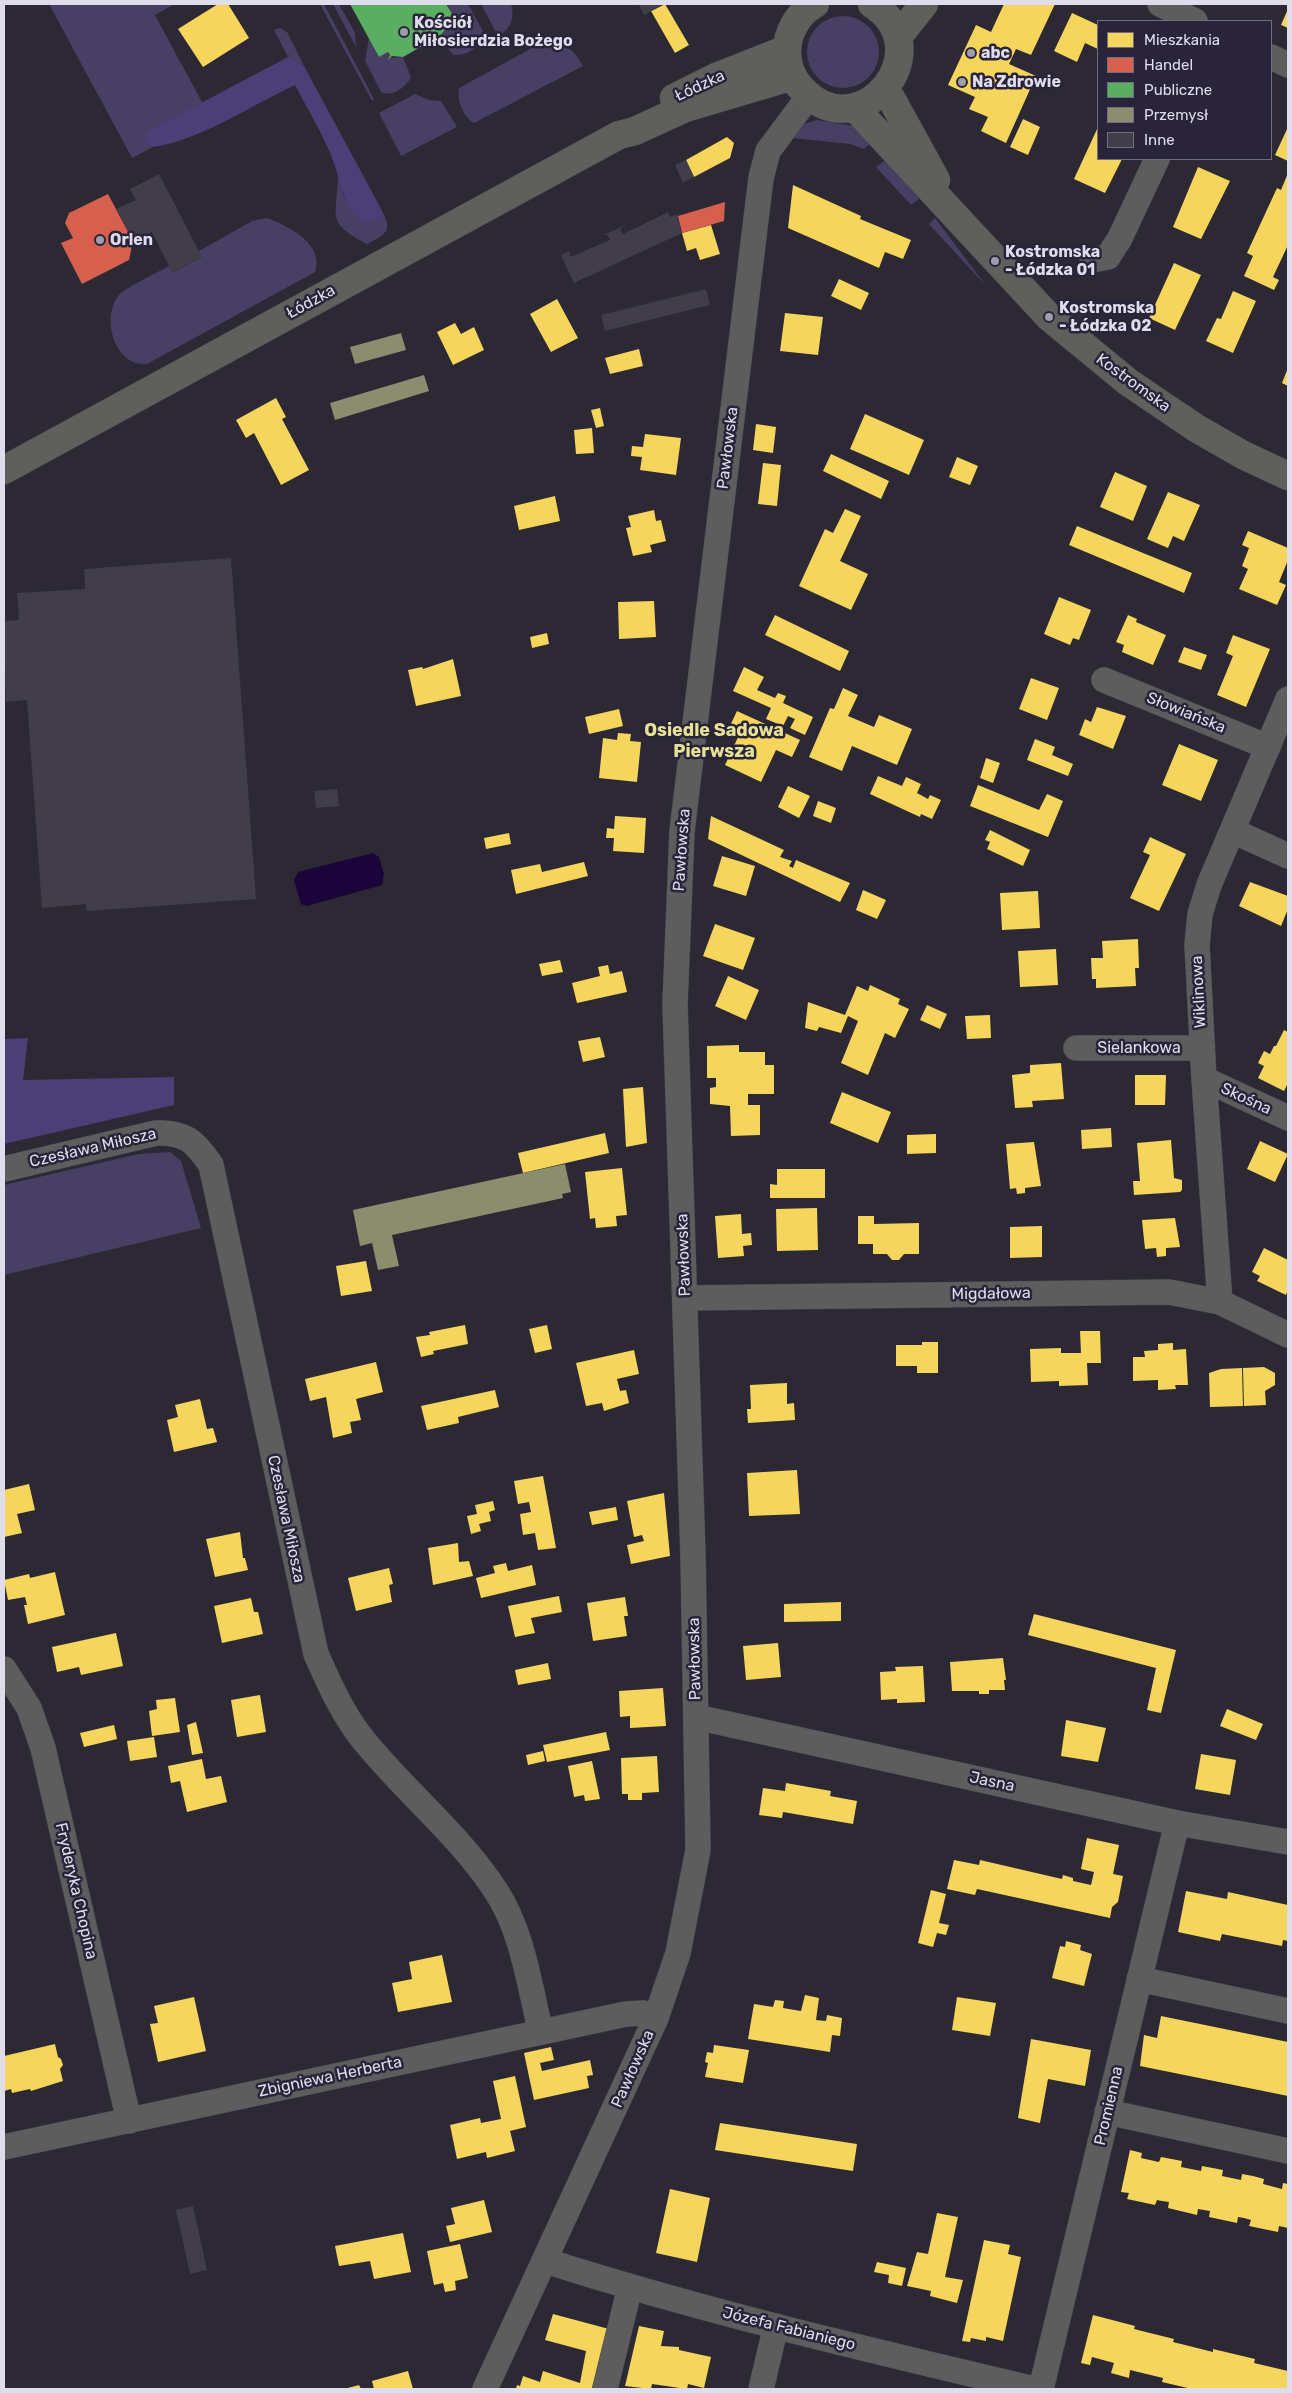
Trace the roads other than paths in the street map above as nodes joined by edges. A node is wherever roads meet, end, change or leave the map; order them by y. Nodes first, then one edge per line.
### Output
1 (815, 4) edge
2 (874, 4) edge
3 (924, 4) edge
4 (1160, 4) edge
5 (1193, 20) edge
6 (898, 38) junction
7 (787, 49) junction
8 (1272, 57) edge
9 (1288, 65) edge
10 (801, 86) junction
11 (886, 89) junction
12 (854, 107) junction
13 (619, 135) junction
14 (1157, 160) edge
15 (958, 218) junction
16 (1092, 260) dead end
17 (4, 470) edge
18 (1288, 476) edge
19 (1104, 680) dead end
20 (1288, 699) edge
21 (1268, 747) junction
22 (1232, 830) junction
23 (1288, 856) edge
24 (1076, 1048) dead end
25 (1202, 1048) junction
26 (1204, 1079) junction
27 (1288, 1118) edge
28 (4, 1169) edge
29 (686, 1298) junction
30 (1220, 1302) junction
31 (1288, 1335) edge
32 (4, 1669) edge
33 (696, 1718) junction
34 (1177, 1823) junction
35 (1288, 1842) edge
36 (1139, 1979) junction
37 (1288, 2011) edge
38 (656, 2018) junction
39 (540, 2032) junction
40 (1107, 2112) junction
41 (129, 2121) junction
42 (4, 2147) edge
43 (1288, 2152) edge
44 (546, 2260) junction
45 (630, 2287) junction
46 (776, 2326) junction
47 (485, 2389) edge
48 (605, 2389) edge
49 (761, 2389) edge
50 (1034, 2389) edge
51 (1041, 2389) edge

1 - 7 main road
2 - 6 main road
3 - 6 main road
4 - 5 street
6 - 11 main road
7 - 10 main road
7 - 13 main road, Łódzka
8 - 9 street
10 - 12 main road
10 - 13 main road, Łódzka
10 - 29 street, Pawłowska
11 - 12 main road
11 - 15 main road, Kostromska
12 - 15 main road, Kostromska
13 - 17 main road, Łódzka
14 - 16 street
15 - 18 main road, Kostromska
19 - 21 street, Słowiańska
20 - 21 street, Wiklinowa
21 - 22 street, Wiklinowa
22 - 23 street
22 - 25 street, Wiklinowa
24 - 25 street, Sielankowa
25 - 26 street, Wiklinowa
26 - 27 street, Skośna
26 - 30 street, Wiklinowa
28 - 39 street, Czesława Miłosza
29 - 30 street, Migdałowa
29 - 33 street, Pawłowska
30 - 31 street, Migdałowa
32 - 41 street, Fryderyka Chopina
33 - 34 street, Jasna
33 - 38 street, Pawłowska
34 - 35 street, Jasna
34 - 36 street, Promienna
36 - 37 street
36 - 40 street, Promienna
38 - 39 street, Zbigniewa Herberta
38 - 44 street, Pawłowska
39 - 41 street, Zbigniewa Herberta
40 - 43 street
40 - 51 street, Promienna
41 - 42 street, Zbigniewa Herberta
44 - 45 street, Józefa Fabianiego
44 - 47 street, Pawłowska
45 - 46 street, Józefa Fabianiego
45 - 48 street
46 - 49 street
46 - 50 street, Józefa Fabianiego

